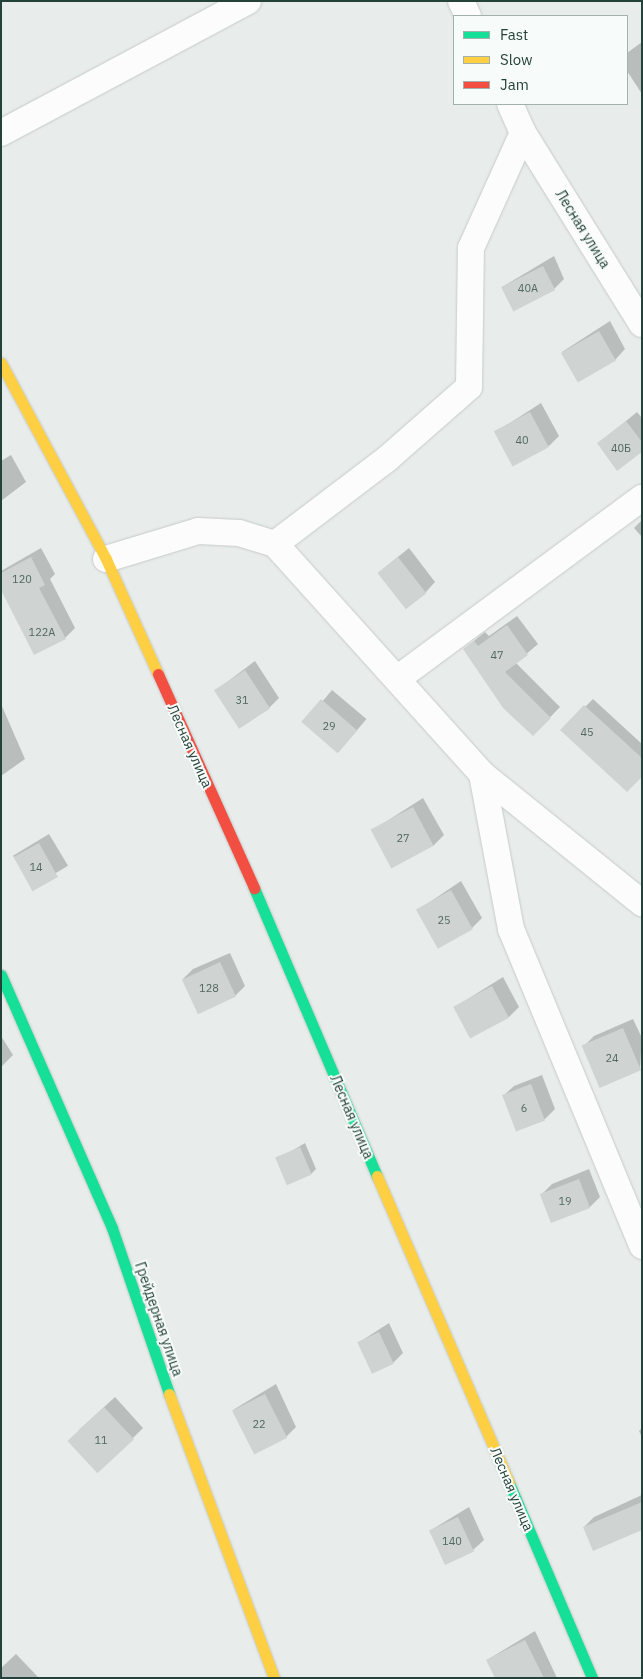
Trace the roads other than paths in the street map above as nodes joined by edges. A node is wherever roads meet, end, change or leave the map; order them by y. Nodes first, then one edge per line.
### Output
1 (248, 1) edge
2 (461, 1) edge
3 (468, 15) edge
4 (510, 105) edge
5 (1, 133) edge
6 (524, 133) junction
7 (642, 324) edge
8 (1, 364) edge
9 (642, 498) edge
10 (275, 544) junction
11 (106, 559) junction
12 (397, 679) junction
13 (482, 774) junction
14 (642, 903) edge
15 (1, 975) edge
16 (642, 1246) edge
17 (274, 1678) edge
18 (592, 1678) edge

1 - 5 street
2 - 3 street
4 - 6 street, Лесная улица
6 - 7 street, Лесная улица
6 - 10 street
8 - 11 street, Лесная улица
9 - 12 street
10 - 11 street
10 - 12 street
11 - 18 street, Лесная улица
12 - 13 street
13 - 14 street
13 - 16 street
15 - 17 street, Грейдерная улица

